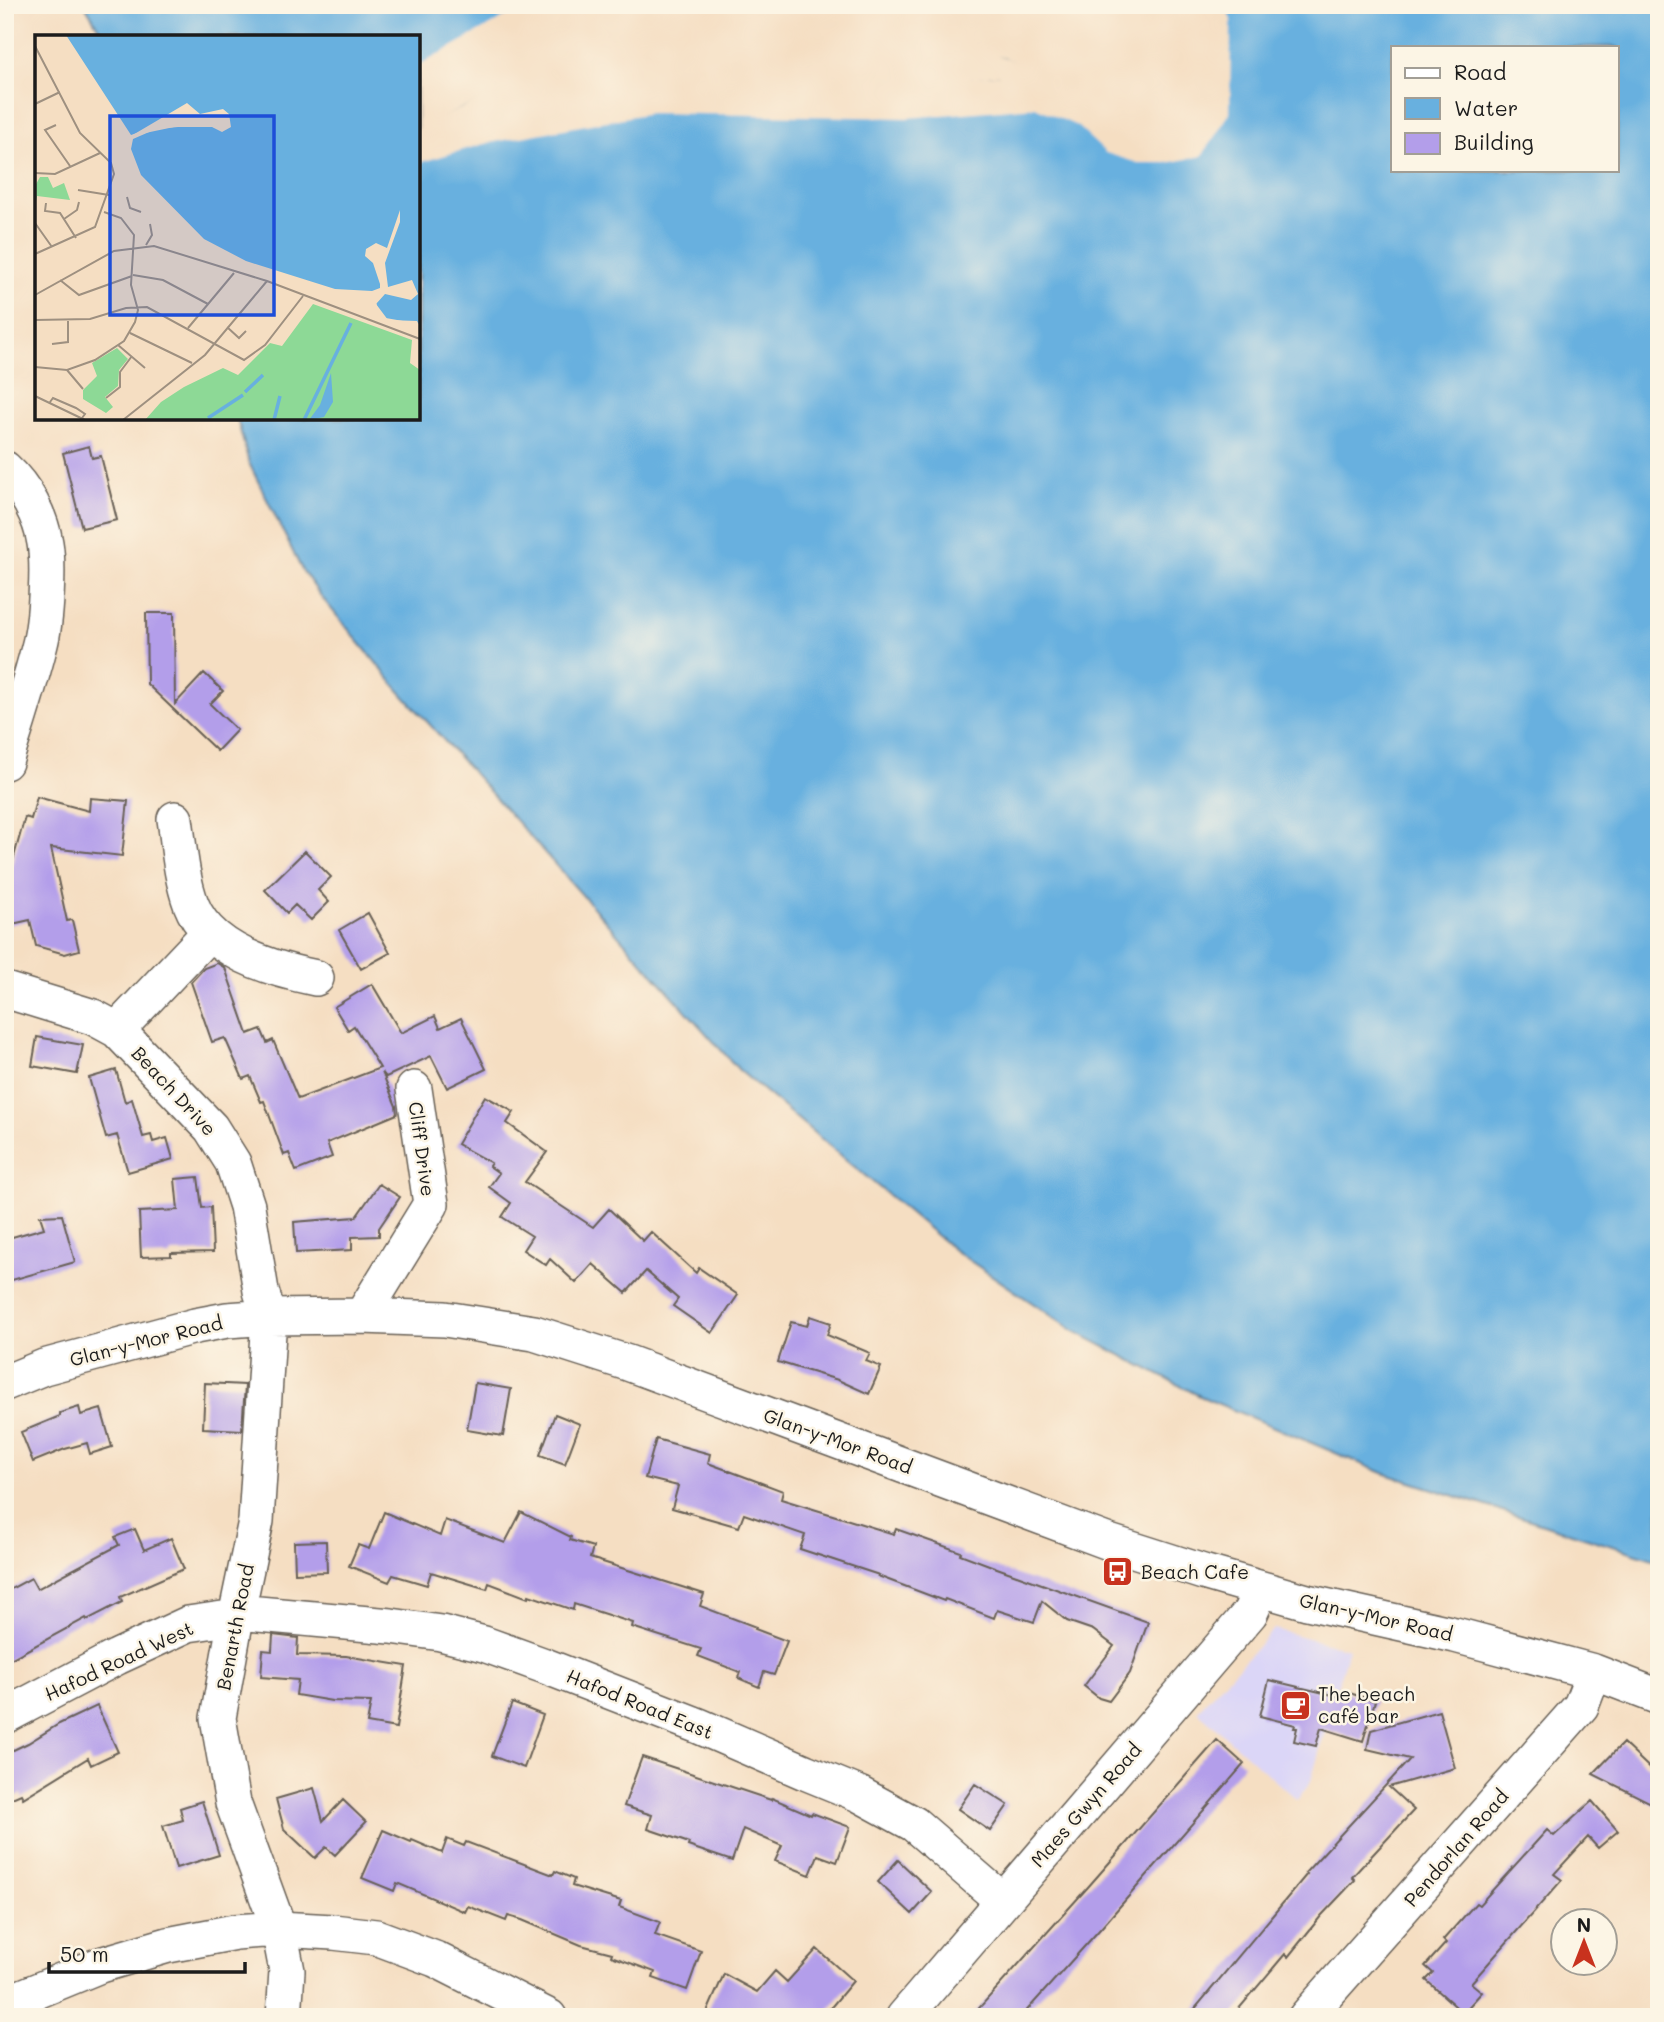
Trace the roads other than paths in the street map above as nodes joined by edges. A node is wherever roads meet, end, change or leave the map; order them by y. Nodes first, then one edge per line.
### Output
1 (5, 469) edge
2 (5, 762) edge
3 (175, 819) dead end
4 (209, 933) junction
5 (316, 978) dead end
6 (5, 990) edge
7 (117, 1030) junction
8 (414, 1090) dead end
9 (362, 1316) junction
10 (269, 1317) junction
11 (5, 1383) edge
12 (1261, 1588) junction
13 (237, 1615) junction
14 (1594, 1672) junction
15 (1659, 1697) edge
16 (5, 1716) edge
17 (1003, 1901) junction
18 (278, 1929) junction
19 (5, 2004) edge
20 (284, 2017) edge
21 (550, 2017) edge
22 (904, 2017) edge
23 (1306, 2017) edge

1 - 2 street
3 - 4 street
4 - 5 street
4 - 7 street, Beach Drive
6 - 7 street, Beach Drive
7 - 10 street, Beach Drive
8 - 9 street, Cliff Drive
9 - 10 street, Glan-y-Mor Road
9 - 12 street, Glan-y-Mor Road
10 - 11 street, Glan-y-Mor Road
10 - 13 street, Benarth Road
12 - 14 street, Glan-y-Mor Road
12 - 17 street, Maes Gwyn Road
13 - 16 street, Hafod Road West
13 - 17 street, Hafod Road East
13 - 18 street, Benarth Road
14 - 15 street, Glan-y-Mor Road
14 - 23 street, Pendorlan Road
17 - 22 street, Maes Gwyn Road
18 - 19 street
18 - 20 street, Benarth Road
18 - 21 street

